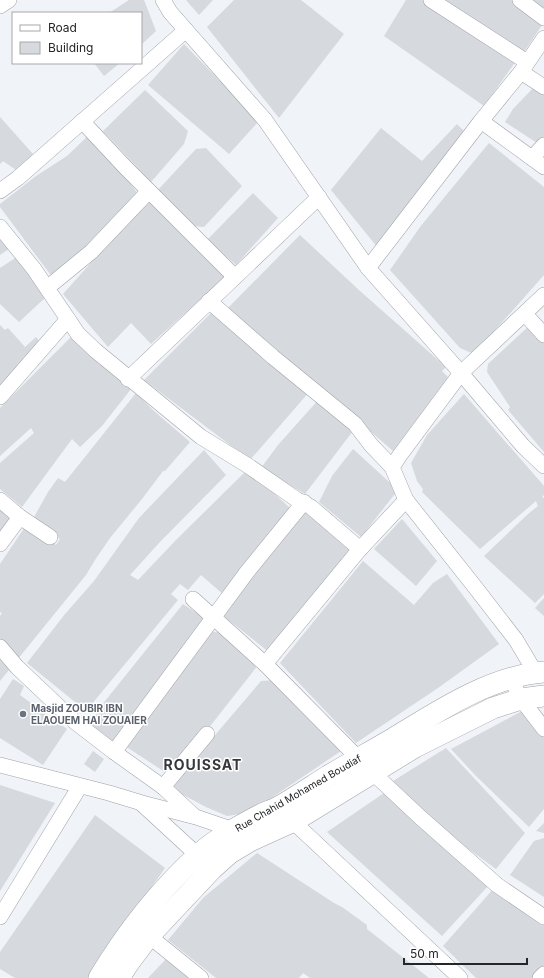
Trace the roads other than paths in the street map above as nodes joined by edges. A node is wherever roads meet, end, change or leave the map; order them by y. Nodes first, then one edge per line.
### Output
1 (9, 0) edge
2 (163, 0) edge
3 (431, 0) edge
4 (520, 0) edge
5 (0, 6) edge
6 (544, 18) edge
7 (186, 30) junction
8 (544, 38) edge
9 (524, 67) junction
10 (544, 87) edge
11 (82, 121) junction
12 (481, 121) junction
13 (544, 145) edge
14 (538, 162) edge
15 (0, 190) edge
16 (148, 191) junction
17 (319, 197) junction
18 (0, 227) edge
19 (368, 268) junction
20 (235, 277) junction
21 (47, 288) junction
22 (544, 296) edge
23 (209, 301) junction
24 (525, 314) junction
25 (68, 319) junction
26 (544, 335) edge
27 (461, 373) junction
28 (128, 379) junction
29 (0, 397) edge
30 (544, 466) edge
31 (392, 467) junction
32 (0, 500) edge
33 (406, 500) junction
34 (304, 502) junction
35 (20, 517) junction
36 (50, 537) dead end
37 (0, 544) edge
38 (360, 549) junction
39 (193, 599) dead end
40 (213, 616) junction
41 (0, 647) edge
42 (265, 664) junction
43 (540, 672) edge
44 (511, 679) junction
45 (544, 696) edge
46 (521, 699) junction
47 (544, 729) edge
48 (207, 734) dead end
49 (114, 752) junction
50 (0, 765) edge
51 (366, 766) junction
52 (80, 786) junction
53 (163, 787) junction
54 (142, 803) junction
55 (278, 807) junction
56 (196, 817) junction
57 (294, 821) junction
58 (242, 835) junction
59 (205, 862) junction
60 (0, 917) edge
61 (544, 917) edge
62 (149, 936) junction
63 (544, 974) edge
64 (99, 978) edge
65 (119, 978) edge
66 (201, 978) edge
67 (460, 978) edge
68 (540, 978) edge

1 - 5 street
2 - 7 street
3 - 9 street
4 - 6 street
7 - 11 street
7 - 17 street
8 - 9 street
9 - 10 street
9 - 12 street
11 - 15 street
11 - 16 street
12 - 14 street
12 - 19 street
13 - 14 street
16 - 20 street
16 - 21 street
17 - 19 street
17 - 20 street
18 - 21 street
19 - 27 street
20 - 23 street
21 - 25 street
22 - 24 street
23 - 28 street
23 - 31 street
24 - 26 street
24 - 27 street
25 - 28 street
25 - 29 street
27 - 30 street
27 - 31 street
28 - 34 street
31 - 33 street
32 - 35 street
33 - 38 street
33 - 43 street
34 - 38 street
34 - 40 street
35 - 36 street
35 - 37 street
38 - 42 street
39 - 40 street
40 - 42 street
40 - 49 street
41 - 49 street
42 - 51 street
43 - 44 main road, Rue Chahid Mohamed Boudiaf
44 - 46 street
44 - 51 main road, Rue Chahid Mohamed Boudiaf
45 - 46 main road, Rue Chahid Mohamed Boudiaf
46 - 47 street
46 - 51 main road, Rue Chahid Mohamed Boudiaf
48 - 53 street
49 - 53 street
50 - 52 street
51 - 55 main road, Rue Chahid Mohamed Boudiaf
51 - 57 main road, Rue Chahid Mohamed Boudiaf
51 - 61 street
52 - 54 street
52 - 60 street
53 - 56 street
54 - 56 street
54 - 59 street
55 - 57 street
55 - 58 main road, Rue Chahid Mohamed Boudiaf
56 - 58 street
57 - 58 main road, Rue Chahid Mohamed Boudiaf
57 - 67 street
58 - 59 main road, Rue Chahid Mohamed Boudiaf
59 - 62 main road, Rue Chahid Mohamed Boudiaf
59 - 64 main road, Rue Chahid Mohamed Boudiaf
62 - 65 main road, Rue Chahid Mohamed Boudiaf
62 - 66 street
63 - 68 street

